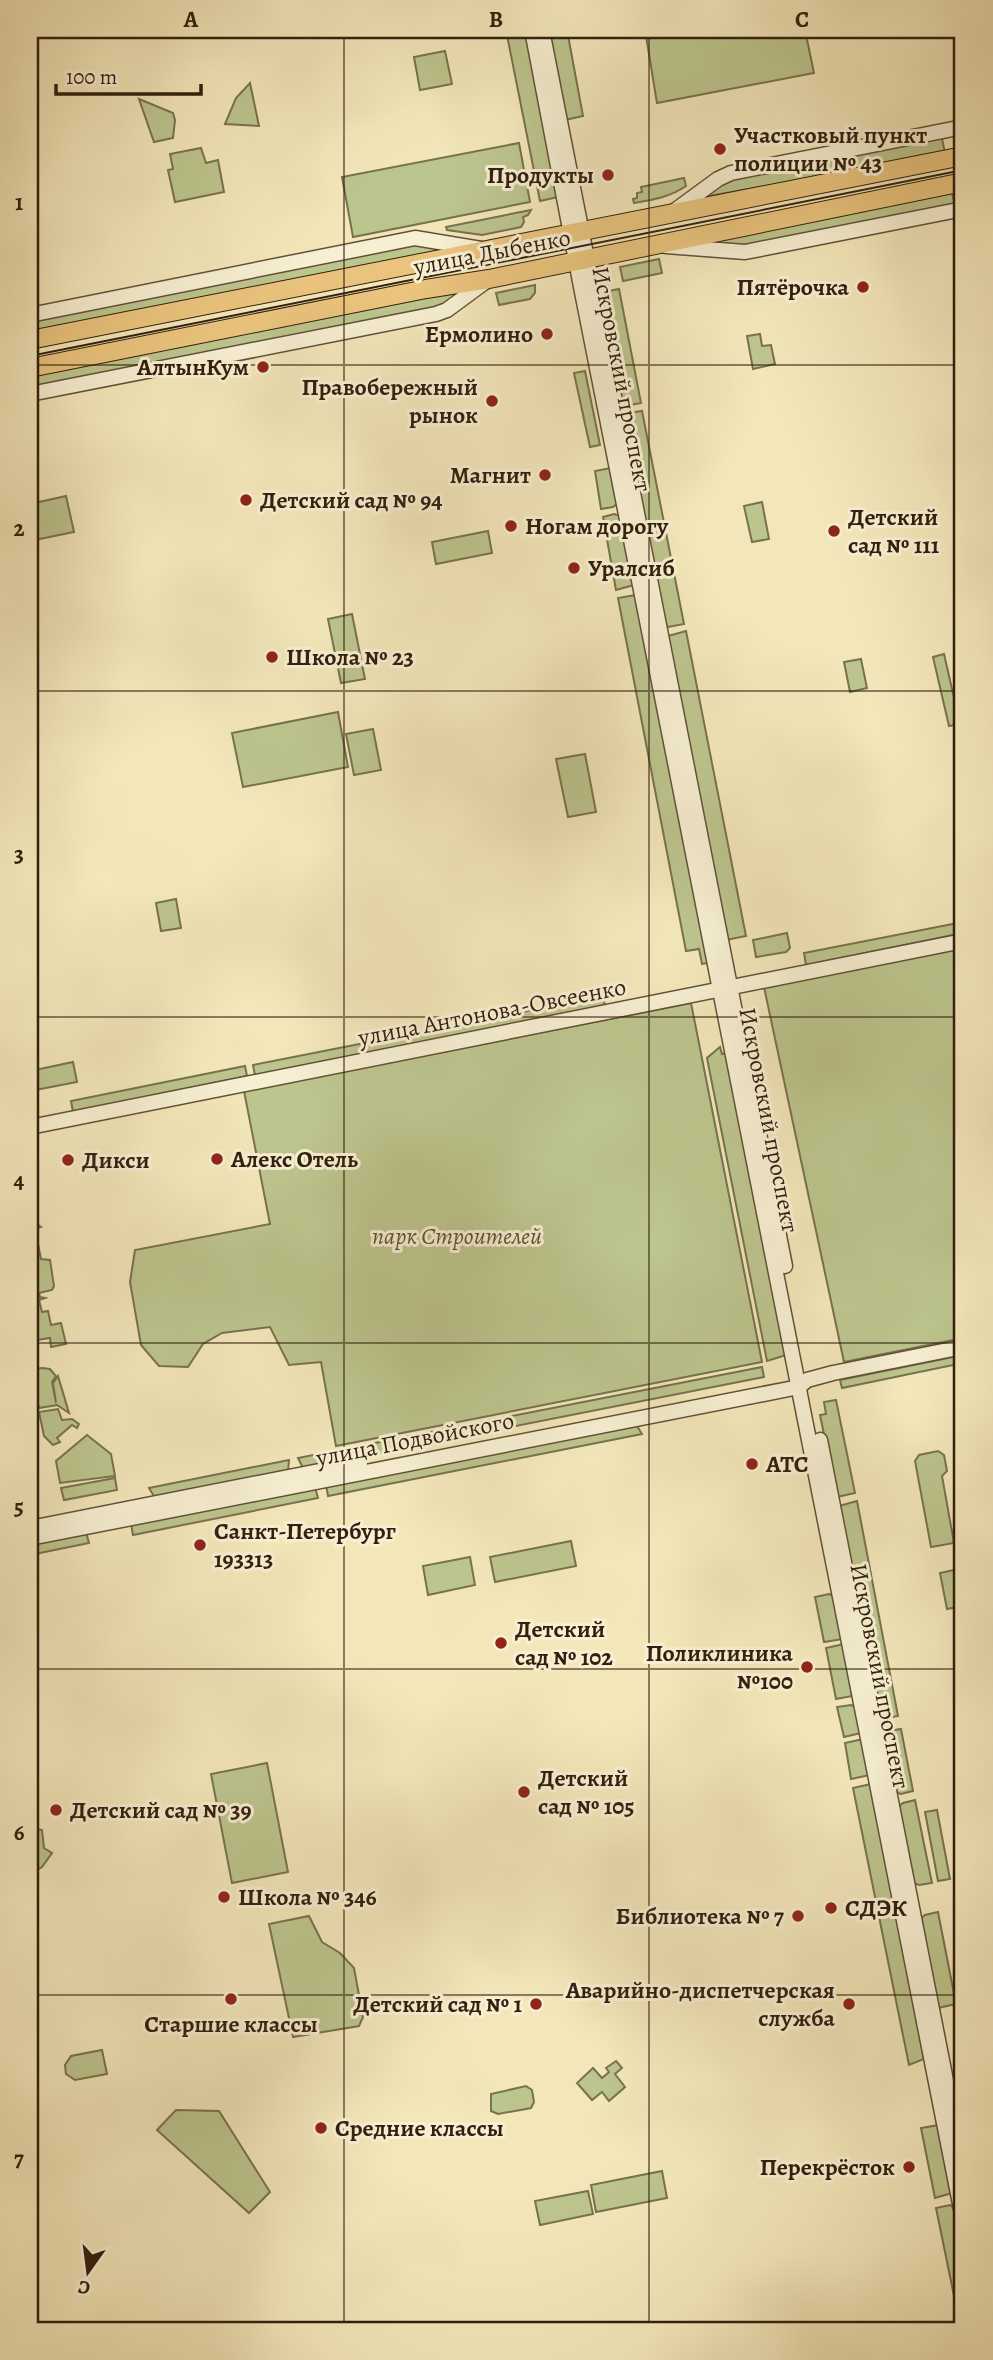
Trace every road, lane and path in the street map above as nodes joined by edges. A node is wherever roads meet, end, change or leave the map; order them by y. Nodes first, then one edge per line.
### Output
1 (531, 30) edge
2 (542, 30) edge
3 (963, 127) edge
4 (963, 156) edge
5 (963, 182) edge
6 (963, 209) edge
7 (672, 212) junction
8 (576, 232) junction
9 (654, 246) junction
10 (486, 250) junction
11 (581, 261) junction
12 (489, 279) junction
13 (30, 315) edge
14 (30, 340) edge
15 (30, 368) edge
16 (30, 394) edge
17 (963, 941) edge
18 (725, 988) junction
19 (30, 1127) edge
20 (963, 1348) edge
21 (801, 1381) junction
22 (30, 1528) edge
23 (30, 1538) edge
24 (963, 2167) edge
25 (963, 2219) edge

1 - 8 street, Искровский проспект
2 - 8 street, Искровский проспект
3 - 7 street
4 - 7 main road, улица Дыбенко
5 - 9 main road, улица Дыбенко
6 - 9 street
7 - 8 main road, улица Дыбенко
8 - 10 main road, улица Дыбенко
8 - 11 street, Искровский проспект
9 - 11 main road, улица Дыбенко
10 - 13 street
10 - 14 main road, улица Дыбенко
11 - 12 main road, улица Дыбенко
11 - 18 street, Искровский проспект
12 - 15 main road, улица Дыбенко
12 - 16 street
17 - 18 street, улица Антонова-Овсеенко
18 - 19 street, улица Антонова-Овсеенко
18 - 21 street, Искровский проспект
20 - 21 street, улица Подвойского
21 - 22 street, улица Подвойского
21 - 23 street, улица Подвойского
21 - 24 street, Искровский проспект
21 - 25 street, Искровский проспект

